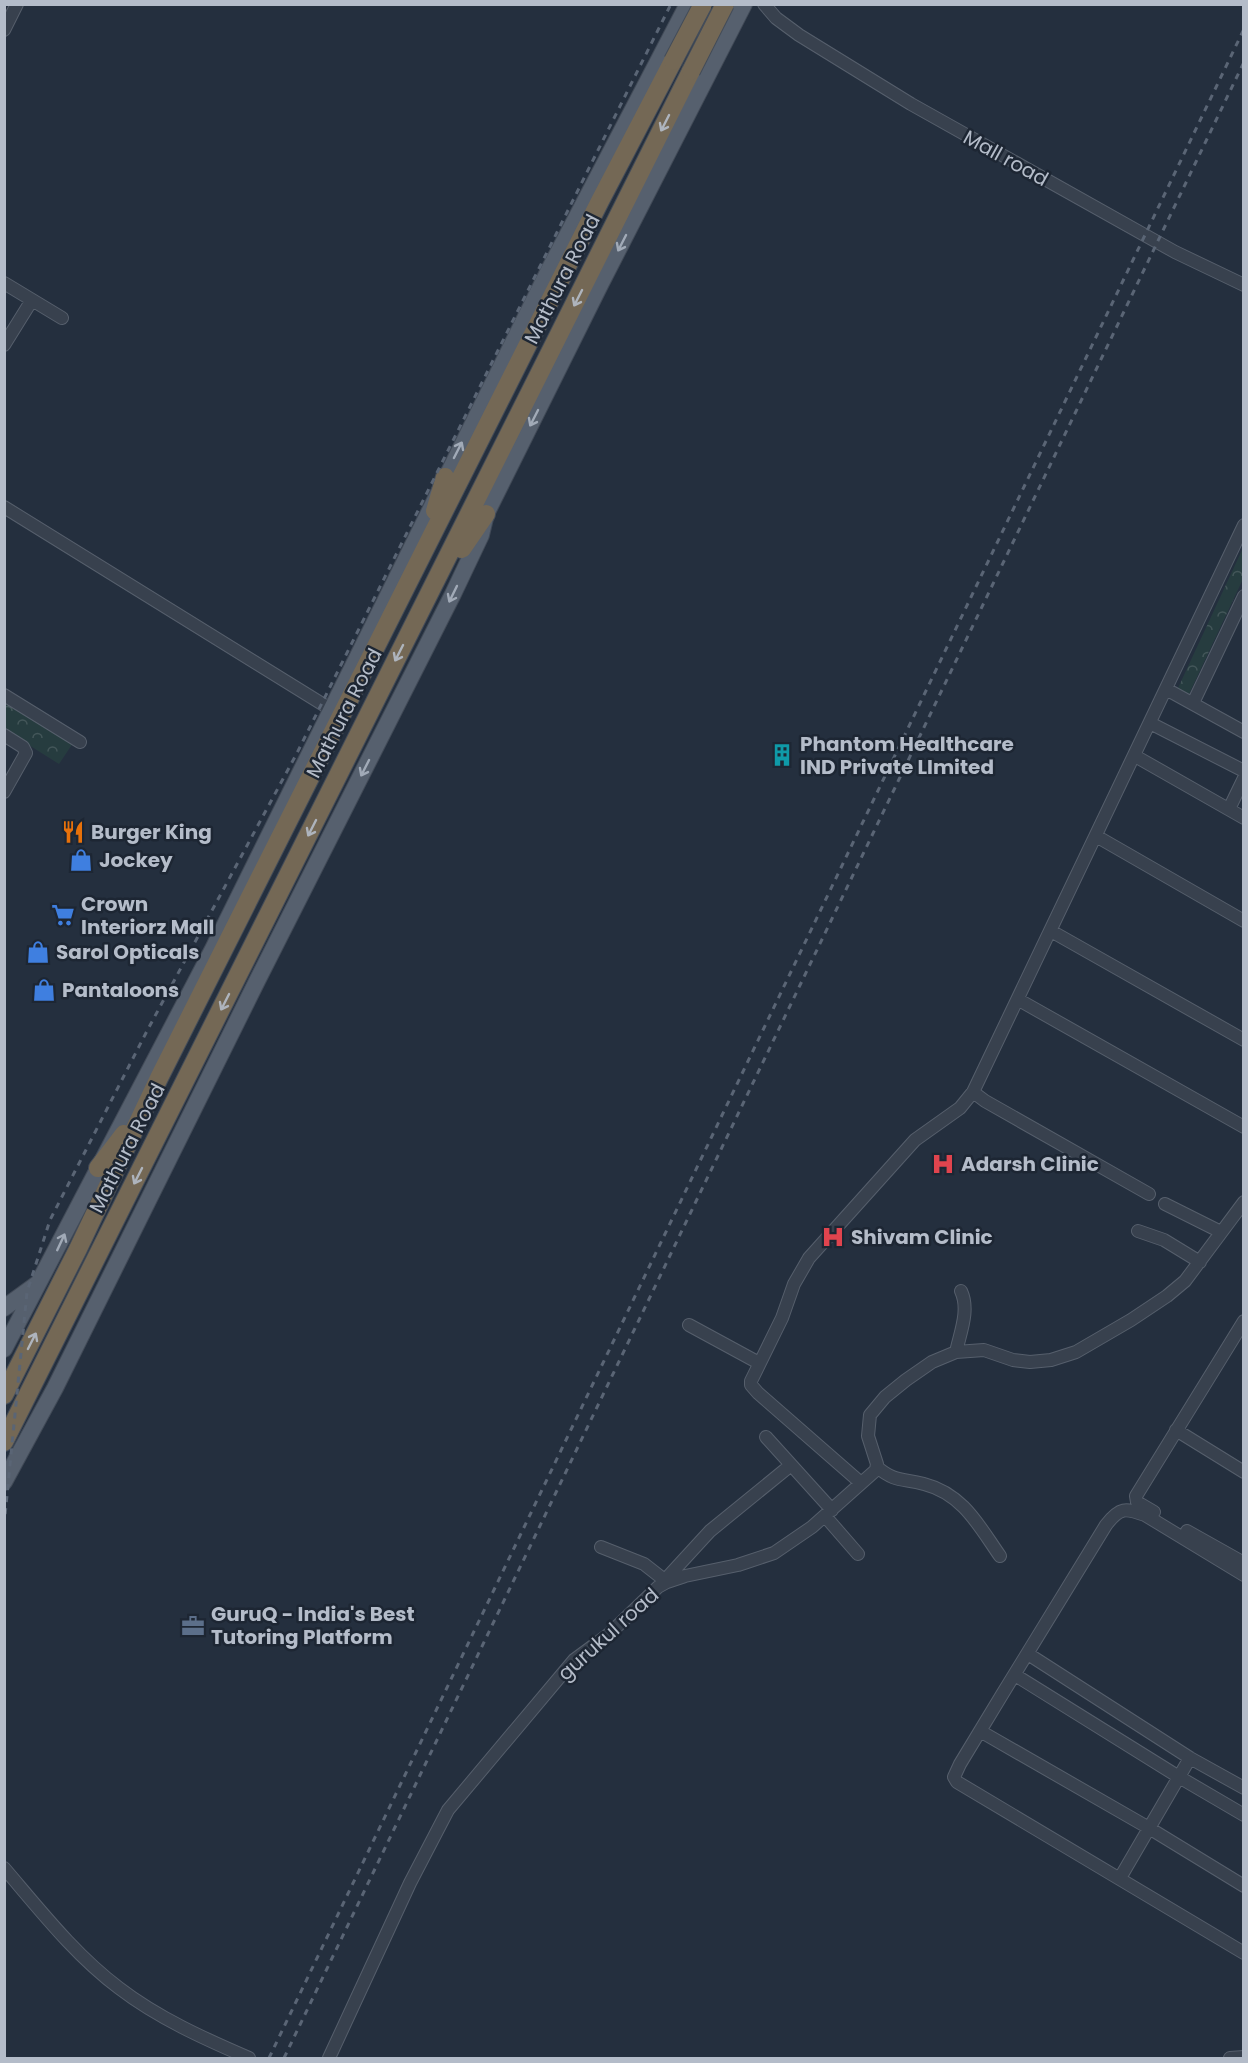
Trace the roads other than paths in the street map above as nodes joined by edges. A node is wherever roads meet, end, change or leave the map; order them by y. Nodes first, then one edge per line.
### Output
1 (17, 4) edge
2 (680, 4) edge
3 (688, 4) edge
4 (703, 4) edge
5 (724, 4) edge
6 (744, 4) edge
7 (764, 4) edge
8 (752, 5) edge
9 (776, 18) junction
10 (4, 30) edge
11 (665, 50) junction
12 (710, 69) junction
13 (628, 119) junction
14 (641, 206) junction
15 (4, 283) edge
16 (1244, 285) edge
17 (32, 300) junction
18 (62, 318) dead end
19 (4, 345) edge
20 (445, 477) junction
21 (4, 507) edge
22 (479, 510) junction
23 (1244, 525) edge
24 (422, 556) junction
25 (1244, 596) edge
26 (1166, 689) junction
27 (4, 695) edge
28 (1193, 703) junction
29 (332, 710) junction
30 (1150, 723) junction
31 (1244, 732) edge
32 (4, 735) edge
33 (80, 742) dead end
34 (1135, 756) junction
35 (1244, 771) edge
36 (1244, 778) edge
37 (4, 792) edge
38 (1229, 809) junction
39 (1244, 818) edge
40 (1096, 836) junction
41 (1244, 921) edge
42 (1051, 932) junction
43 (1018, 1000) junction
44 (1244, 1040) edge
45 (974, 1092) junction
46 (144, 1109) junction
47 (1244, 1127) edge
48 (98, 1168) junction
49 (1149, 1194) dead end
50 (1244, 1202) edge
51 (1165, 1203) dead end
52 (1138, 1231) dead end
53 (1221, 1232) junction
54 (1200, 1262) junction
55 (41, 1281) junction
56 (961, 1291) dead end
57 (5, 1308) edge
58 (21, 1320) junction
59 (1244, 1321) edge
60 (689, 1325) dead end
61 (4, 1349) edge
62 (956, 1352) junction
63 (759, 1363) junction
64 (4, 1395) edge
65 (1176, 1430) junction
66 (766, 1437) dead end
67 (4, 1442) edge
68 (791, 1465) junction
69 (877, 1467) junction
70 (1244, 1472) edge
71 (4, 1482) edge
72 (861, 1484) junction
73 (828, 1513) junction
74 (601, 1547) dead end
75 (858, 1554) dead end
76 (1000, 1557) dead end
77 (1244, 1563) edge
78 (1244, 1575) edge
79 (666, 1581) junction
80 (1028, 1654) junction
81 (1015, 1675) junction
82 (980, 1731) junction
83 (1190, 1758) junction
84 (1179, 1777) junction
85 (1244, 1788) edge
86 (1244, 1815) edge
87 (1149, 1828) junction
88 (4, 1868) edge
89 (1120, 1878) junction
90 (1244, 1886) edge
91 (1244, 1953) edge
92 (1244, 2057) edge
93 (249, 2058) edge
94 (329, 2058) edge
95 (1230, 2058) edge

1 - 10 street
2 - 13 main road
3 - 11 main road
4 - 24 highway, Mathura Road, bridge
5 -> 22 highway, Mathura Road, bridge
6 - 12 main road
7 - 9 street, Mall road
8 - 9 street, Mall road
8 - 14 main road
9 - 16 street, Mall road
11 - 12 main road
11 - 13 main road
12 - 14 main road
20 -> 13 main road
14 -> 22 main road
15 - 17 street
17 - 18 street
17 - 19 street
20 - 24 highway
20 - 29 main road
21 - 29 street
22 -> 67 highway, Mathura Road
22 -> 71 main road
23 - 26 street
24 - 46 highway, Mathura Road
25 - 28 street
26 - 28 street
26 - 30 street
27 - 33 street
28 - 31 street
29 - 48 main road
30 - 34 street
30 - 35 street
32 - 37 street
34 - 38 street
34 - 40 street
36 - 38 street
38 - 39 street
40 - 41 street
40 - 42 street
42 - 43 street
42 - 44 street
43 - 45 street
43 - 47 street
45 - 49 street
45 - 63 street
46 - 48 highway
64 -> 46 highway, Mathura Road
55 -> 48 main road
50 - 53 street
51 - 53 street
52 - 54 street
53 - 54 street
54 - 62 street
55 - 57 main road
55 - 58 main road
56 - 62 street
57 - 58 street
58 - 61 main road
59 - 65 street
60 - 63 street
62 - 69 street
63 - 72 street
65 - 70 street
65 - 77 street
66 - 68 street
68 - 73 street
68 - 79 street
69 - 72 street, gurukul road
69 - 76 street
72 - 73 street, gurukul road
73 - 75 street
73 - 79 street, gurukul road
74 - 79 street
78 - 80 street
79 - 94 street, gurukul road
80 - 81 street
80 - 83 street
81 - 82 street
81 - 84 street
82 - 87 street
82 - 89 street
83 - 84 street
83 - 85 street
84 - 86 street
84 - 87 street
87 - 89 street
87 - 90 street
88 - 93 street
89 - 91 street
92 - 95 street

